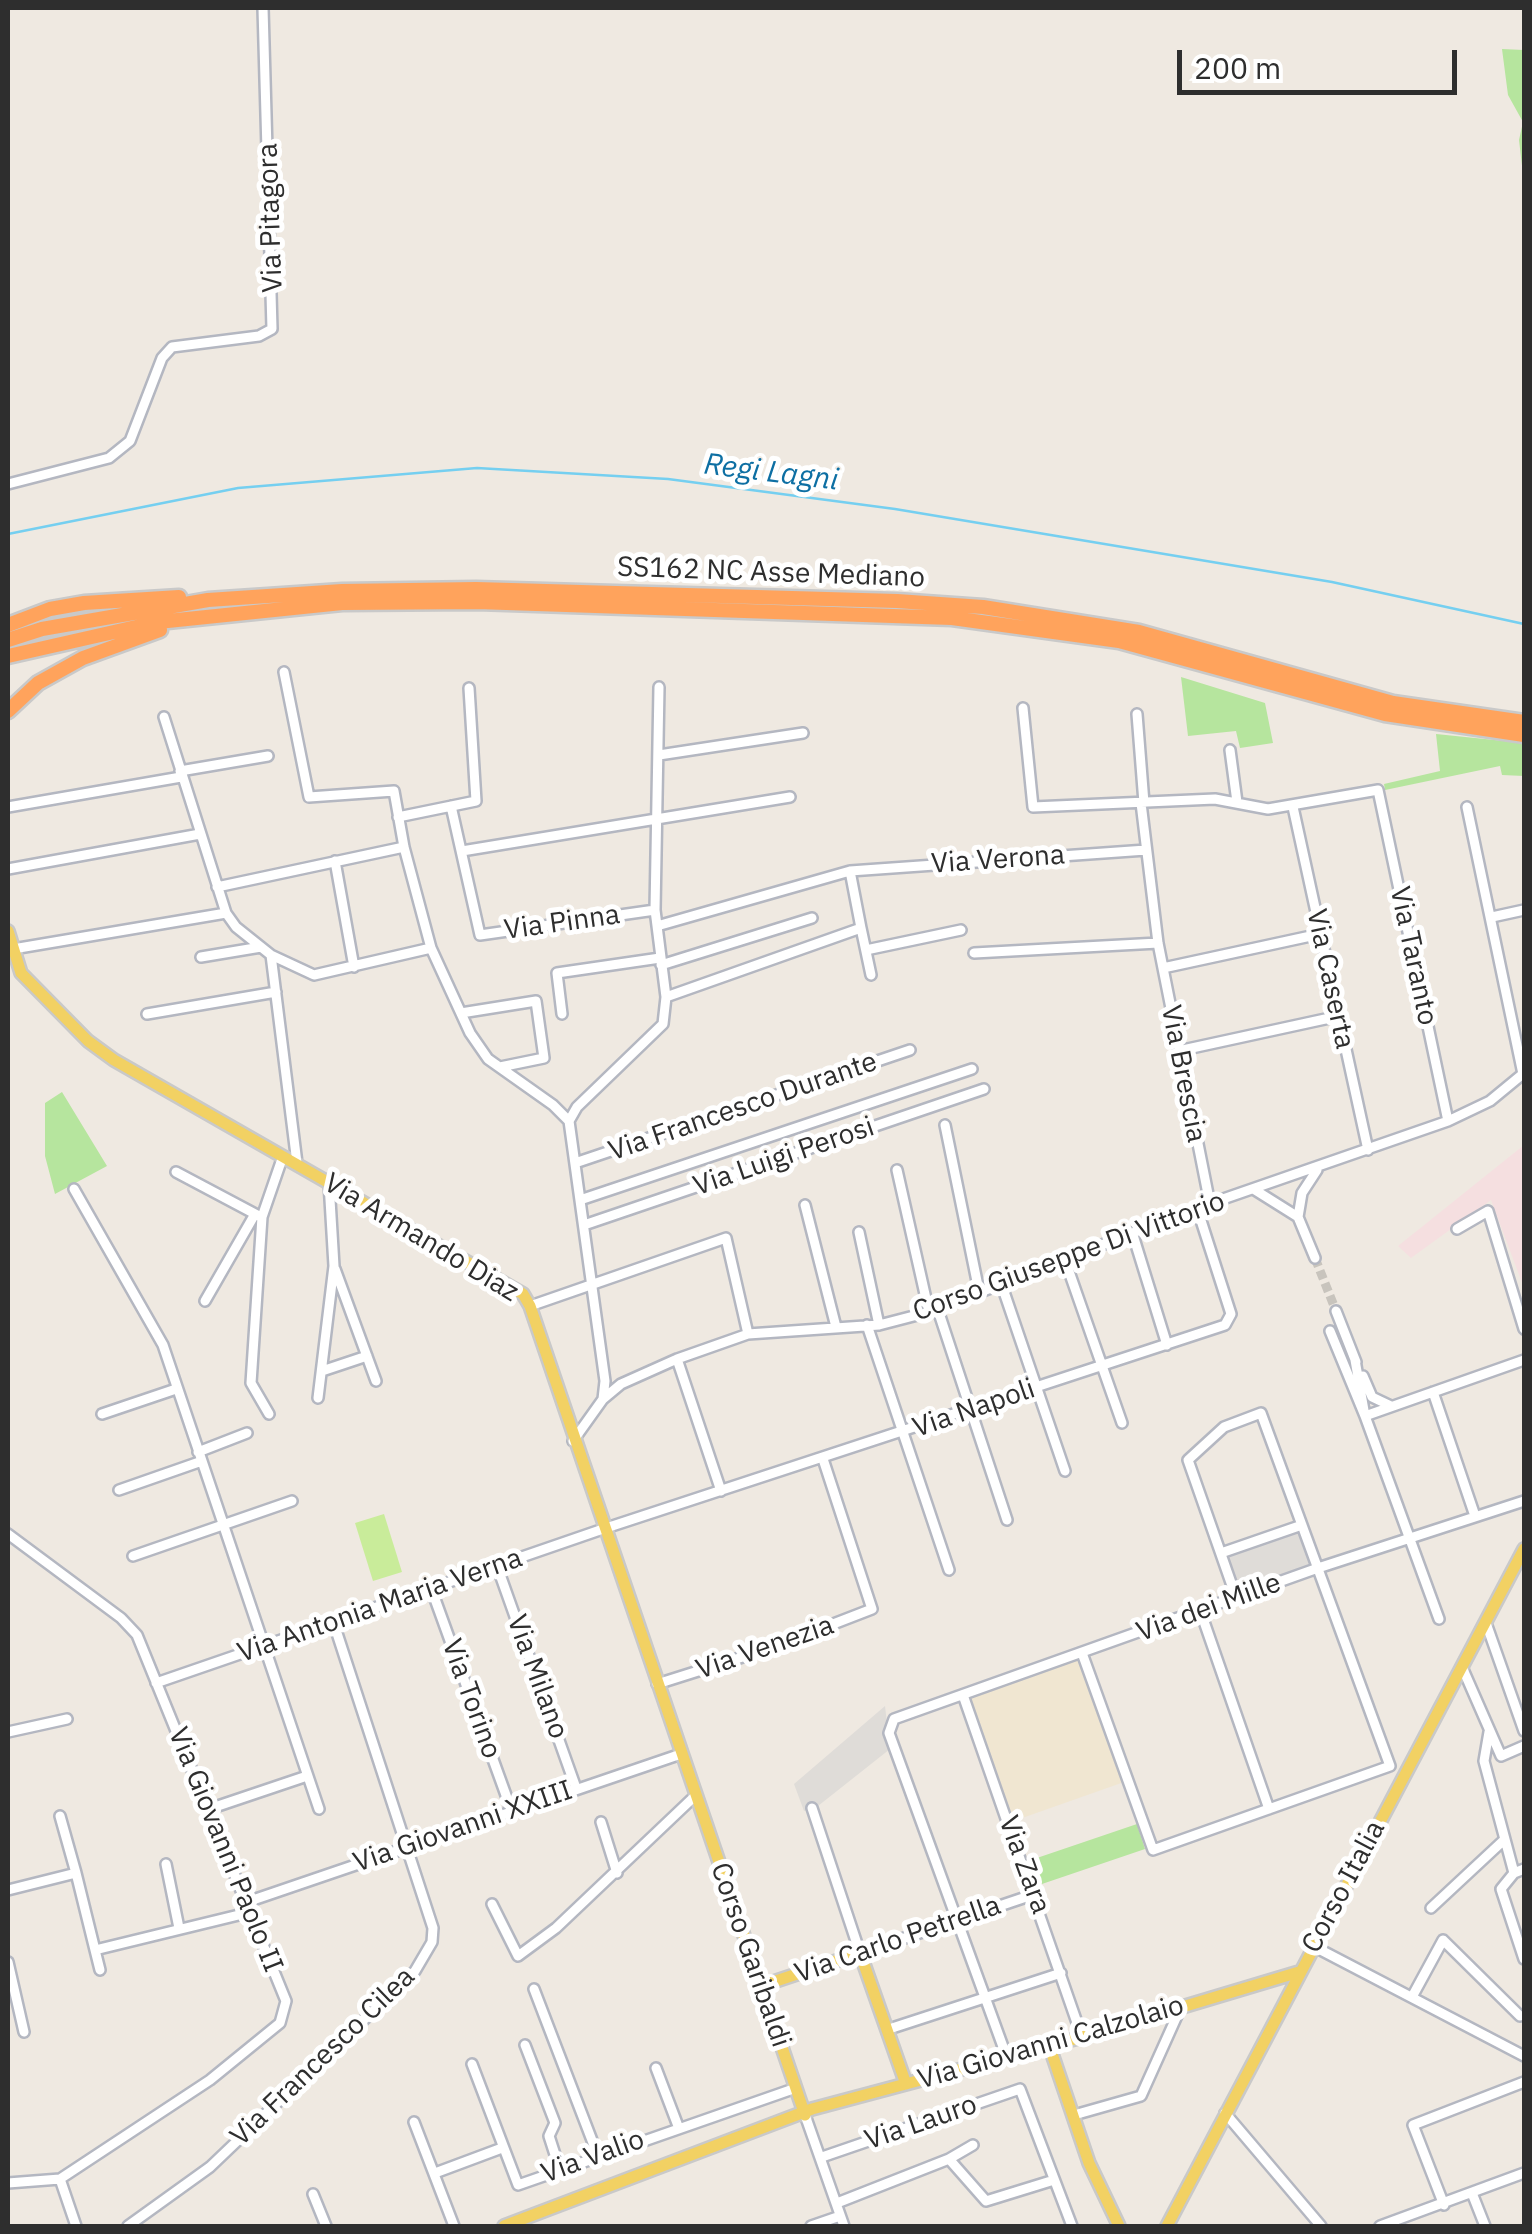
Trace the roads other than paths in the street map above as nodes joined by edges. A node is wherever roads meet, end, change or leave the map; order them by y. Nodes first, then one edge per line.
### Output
1 (263, 8) edge
2 (8, 484) edge
3 (244, 596) junction
4 (251, 611) junction
5 (8, 625) edge
6 (8, 640) edge
7 (8, 656) edge
8 (284, 672) dead end
9 (659, 687) dead end
10 (469, 688) dead end
11 (1023, 708) dead end
12 (8, 711) edge
13 (1136, 714) dead end
14 (164, 716) dead end
15 (1524, 722) edge
16 (803, 733) dead end
17 (1524, 734) edge
18 (1230, 750) dead end
19 (268, 756) dead end
20 (659, 756) junction
21 (181, 774) junction
22 (790, 797) dead end
23 (1237, 802) junction
24 (1143, 803) junction
25 (8, 806) edge
26 (451, 806) junction
27 (1293, 807) junction
28 (1466, 807) dead end
29 (398, 818) junction
30 (658, 822) junction
31 (200, 834) junction
32 (404, 848) junction
33 (1146, 850) junction
34 (462, 851) junction
35 (335, 861) junction
36 (8, 869) edge
37 (850, 871) junction
38 (217, 886) junction
39 (656, 910) junction
40 (1524, 910) edge
41 (226, 913) junction
42 (1492, 917) junction
43 (812, 918) dead end
44 (657, 926) junction
45 (861, 928) junction
46 (961, 930) dead end
47 (8, 931) edge
48 (1320, 934) junction
49 (1158, 943) junction
50 (261, 947) junction
51 (431, 948) junction
52 (13, 950) junction
53 (866, 950) junction
54 (974, 954) dead end
55 (271, 955) junction
56 (201, 957) dead end
57 (660, 962) junction
58 (354, 967) junction
59 (1163, 968) junction
60 (21, 974) junction
61 (870, 975) dead end
62 (8, 976) edge
63 (276, 992) junction
64 (666, 997) junction
65 (146, 1014) dead end
66 (461, 1014) junction
67 (562, 1014) dead end
68 (1338, 1016) junction
69 (910, 1050) dead end
70 (1178, 1050) junction
71 (500, 1067) junction
72 (972, 1069) dead end
73 (1524, 1073) edge
74 (984, 1089) dead end
75 (1448, 1121) junction
76 (569, 1122) junction
77 (945, 1126) dead end
78 (1368, 1150) junction
79 (283, 1156) junction
80 (297, 1164) junction
81 (575, 1164) junction
82 (1319, 1169) junction
83 (897, 1170) dead end
84 (176, 1172) dead end
85 (329, 1183) junction
86 (74, 1188) dead end
87 (1254, 1190) junction
88 (580, 1200) junction
89 (1210, 1204) junction
90 (806, 1205) dead end
91 (1197, 1208) junction
92 (259, 1215) junction
93 (1298, 1217) junction
94 (584, 1225) junction
95 (1457, 1229) dead end
96 (860, 1232) dead end
97 (1133, 1235) junction
98 (1315, 1258) tunnel mouth
99 (1065, 1260) junction
100 (334, 1266) junction
101 (589, 1282) junction
102 (1001, 1283) junction
103 (979, 1291) junction
104 (206, 1301) dead end
105 (530, 1306) junction
106 (933, 1310) junction
107 (1336, 1311) tunnel mouth
108 (867, 1325) junction
109 (880, 1325) junction
110 (836, 1327) junction
111 (1524, 1329) edge
112 (1330, 1331) dead end
113 (748, 1334) junction
114 (1167, 1345) junction
115 (367, 1356) junction
116 (676, 1359) junction
117 (1355, 1360) junction
118 (1524, 1360) edge
119 (1101, 1368) junction
120 (322, 1371) junction
121 (376, 1381) dead end
122 (1036, 1388) junction
123 (176, 1389) junction
124 (1433, 1392) junction
125 (318, 1398) dead end
126 (603, 1399) junction
127 (1394, 1406) junction
128 (969, 1410) junction
129 (102, 1414) dead end
130 (268, 1414) dead end
131 (1366, 1416) junction
132 (1122, 1423) dead end
133 (247, 1433) dead end
134 (902, 1434) junction
135 (573, 1441) junction
136 (200, 1456) junction
137 (823, 1459) junction
138 (1065, 1470) dead end
139 (119, 1490) dead end
140 (721, 1491) junction
141 (292, 1501) dead end
142 (1524, 1501) edge
143 (1475, 1516) junction
144 (1007, 1520) dead end
145 (224, 1525) junction
146 (1302, 1525) junction
147 (603, 1528) junction
148 (8, 1534) edge
149 (1409, 1538) junction
150 (1524, 1549) edge
151 (1221, 1554) junction
152 (133, 1556) dead end
153 (497, 1566) junction
154 (1318, 1568) junction
155 (950, 1570) dead end
156 (430, 1588) junction
157 (1236, 1598) junction
158 (1200, 1610) junction
159 (1439, 1619) dead end
160 (334, 1624) junction
161 (1486, 1624) junction
162 (265, 1647) junction
163 (1082, 1653) junction
164 (1462, 1667) junction
165 (156, 1683) junction
166 (657, 1684) junction
167 (963, 1695) junction
168 (68, 1718) dead end
169 (1524, 1730) edge
170 (8, 1732) edge
171 (1490, 1732) junction
172 (1524, 1746) edge
173 (681, 1754) junction
174 (1390, 1766) junction
175 (1406, 1771) junction
176 (307, 1776) junction
177 (576, 1788) junction
178 (695, 1796) junction
179 (208, 1808) junction
180 (812, 1808) dead end
181 (319, 1809) dead end
182 (511, 1809) junction
183 (1269, 1809) junction
184 (60, 1816) dead end
185 (601, 1822) dead end
186 (1504, 1840) junction
187 (408, 1846) junction
188 (166, 1864) dead end
189 (1519, 1871) edge
190 (76, 1872) junction
191 (617, 1873) junction
192 (8, 1890) edge
193 (1035, 1894) junction
194 (492, 1904) dead end
195 (249, 1907) junction
196 (1430, 1908) dead end
197 (957, 1920) junction
198 (179, 1928) junction
199 (1312, 1946) junction
200 (95, 1950) junction
201 (860, 1953) junction
202 (1524, 1959) edge
203 (8, 1962) edge
204 (100, 1970) dead end
205 (1298, 1972) junction
206 (1061, 1973) junction
207 (761, 1986) junction
208 (534, 1989) dead end
209 (1412, 1996) junction
210 (985, 1998) junction
211 (1180, 2007) junction
212 (1520, 2016) dead end
213 (889, 2028) junction
214 (24, 2032) dead end
215 (1082, 2037) junction
216 (526, 2045) dead end
217 (1049, 2045) junction
218 (1006, 2055) junction
219 (1524, 2056) edge
220 (472, 2064) dead end
221 (656, 2068) dead end
222 (1524, 2082) edge
223 (906, 2084) junction
224 (796, 2088) junction
225 (1225, 2114) junction
226 (804, 2115) junction
227 (1074, 2115) junction
228 (414, 2122) dead end
229 (678, 2126) junction
230 (973, 2144) dead end
231 (502, 2148) junction
232 (598, 2156) junction
233 (822, 2157) junction
234 (949, 2158) junction
235 (560, 2170) junction
236 (435, 2173) junction
237 (1524, 2176) edge
238 (60, 2180) junction
239 (1054, 2180) junction
240 (8, 2184) edge
241 (1472, 2193) junction
242 (313, 2194) dead end
243 (836, 2203) junction
244 (1444, 2205) junction
245 (842, 2221) edge
246 (520, 2224) edge
247 (72, 2226) edge
248 (128, 2226) edge
249 (326, 2226) edge
250 (454, 2226) edge
251 (504, 2226) edge
252 (812, 2226) edge
253 (1072, 2226) edge
254 (1119, 2226) edge
255 (1167, 2226) edge
256 (1322, 2226) edge
257 (1380, 2226) edge
258 (1485, 2226) edge

1 - 2 street, Via Pitagora
3 - 5 highway
3 - 6 highway, SS162 NC Asse Mediano
3 - 15 highway, SS162 NC Asse Mediano
4 - 7 highway, SS162 NC Asse Mediano
4 - 12 highway
4 - 17 highway, SS162 NC Asse Mediano
8 - 29 street
9 - 20 street
10 - 26 street
11 - 24 street
13 - 24 street, Via Brescia
14 - 21 street
16 - 20 street
18 - 23 street
19 - 21 street
20 - 30 street
21 - 25 street
21 - 31 street
22 - 30 street
23 - 24 street
23 - 27 street
24 - 33 street, Via Brescia
26 - 29 street
26 - 34 street, Via Pinna
27 - 48 street, Via Caserta
27 - 75 street, Via Taranto
28 - 42 street
29 - 32 street
30 - 34 street
30 - 39 street
31 - 36 street
31 - 38 street
32 - 35 street
32 - 51 street
33 - 37 street, Via Verona
33 - 49 street, Via Brescia
34 - 39 street, Via Pinna
35 - 38 street
35 - 58 street
37 - 44 street, Via Verona
37 - 45 street
38 - 41 street
39 - 44 street
40 - 42 street
41 - 50 street
41 - 52 street
42 - 73 street
43 - 57 street
44 - 57 street
45 - 53 street
45 - 64 street
46 - 53 street
47 - 52 main road, Via Armando Diaz
48 - 59 street
48 - 68 street, Via Caserta
49 - 54 street
49 - 59 street, Via Brescia
50 - 55 street
50 - 56 street
51 - 58 street
51 - 66 street
52 - 60 main road, Via Armando Diaz
53 - 61 street
55 - 58 street
55 - 63 street
57 - 64 street
57 - 67 street
59 - 70 street, Via Brescia
60 - 62 main road
60 - 79 main road, Via Armando Diaz
63 - 65 street
63 - 80 street
64 - 76 street
66 - 71 street
66 - 71 street
68 - 70 street
68 - 78 street, Via Caserta
69 - 81 street, Via Francesco Durante
70 - 89 street, Via Brescia
71 - 76 street
72 - 88 street
73 - 75 street, Corso Giuseppe Di Vittorio
74 - 94 street, Via Luigi Perosi
75 - 78 street, Corso Giuseppe Di Vittorio
76 - 81 street
77 - 103 street
78 - 82 street, Corso Giuseppe Di Vittorio
79 - 80 main road, Via Armando Diaz
79 - 92 street
80 - 85 main road, Via Armando Diaz
81 - 88 street
82 - 87 street, Corso Giuseppe Di Vittorio
82 - 93 street
83 - 106 street
84 - 92 street
85 - 100 street
85 - 105 main road, Via Armando Diaz
86 - 123 street
87 - 89 street, Corso Giuseppe Di Vittorio
87 - 93 street
88 - 94 street
89 - 91 street, Corso Giuseppe Di Vittorio
90 - 110 street
91 - 97 street, Corso Giuseppe Di Vittorio
91 - 114 street, Via Napoli
92 - 104 street
92 - 130 street
93 - 98 street
94 - 101 street
95 - 111 street
96 - 109 street
97 - 99 street, Corso Giuseppe Di Vittorio
97 - 114 street
99 - 102 street, Corso Giuseppe Di Vittorio
99 - 119 street
100 - 115 street
100 - 120 street
101 - 105 street
101 - 113 street
101 - 126 street
102 - 103 street, Corso Giuseppe Di Vittorio
102 - 122 street
103 - 106 street, Corso Giuseppe Di Vittorio
105 - 135 main road, Via Armando Diaz
106 - 109 street, Corso Giuseppe Di Vittorio
106 - 128 street
107 - 117 street
108 - 109 street, Corso Giuseppe Di Vittorio
108 - 110 street, Corso Giuseppe Di Vittorio
108 - 134 street
110 - 113 street, Corso Giuseppe Di Vittorio
112 - 131 street
113 - 116 street, Corso Giuseppe Di Vittorio
114 - 119 street, Via Napoli
115 - 120 street
115 - 121 street
116 - 126 street, Corso Giuseppe Di Vittorio
116 - 140 street
117 - 127 street
117 - 131 street
118 - 124 street
119 - 122 street, Via Napoli
119 - 132 street
120 - 125 street
122 - 128 street, Via Napoli
122 - 138 street
123 - 129 street
123 - 136 street
124 - 127 street
124 - 143 street
126 - 135 street
127 - 131 street
128 - 134 street, Via Napoli
128 - 144 street
131 - 149 street
133 - 136 street
134 - 137 street, Via Napoli
134 - 155 street
135 - 147 main road, Via Armando Diaz
136 - 139 street
136 - 145 street
137 - 140 street, Via Napoli
137 - 166 street, Via Venezia
140 - 147 street, Via Napoli
141 - 145 street
142 - 143 street, Via dei Mille
143 - 149 street, Via dei Mille
145 - 152 street
145 - 162 street
146 - 151 street
146 - 151 street
146 - 154 street
147 - 153 street, Via Antonia Maria Verna
147 - 166 main road, Via Armando Diaz
148 - 165 street, Via Giovanni Paolo II
149 - 154 street, Via dei Mille
149 - 159 street
150 - 161 main road, Corso Italia
151 - 157 street
153 - 156 street, Via Antonia Maria Verna
153 - 177 street, Via Milano
154 - 157 street, Via dei Mille
154 - 174 street
156 - 160 street, Via Antonia Maria Verna
156 - 182 street, Via Torino
157 - 158 street, Via dei Mille
158 - 163 street, Via dei Mille
158 - 183 street
160 - 162 street, Via Antonia Maria Verna
160 - 187 street, Via Francesco Cilea
161 - 164 main road, Corso Italia
161 - 169 street
162 - 165 street, Via Antonia Maria Verna
162 - 176 street
163 - 167 street, Via dei Mille
163 - 183 street
164 - 171 street
164 - 175 main road, Corso Italia
165 - 179 street, Via Giovanni Paolo II
166 - 173 main road, Via Armando Diaz
167 - 193 street, Via Zara
167 - 197 street, Via dei Mille
168 - 170 street
171 - 172 street
171 - 186 street
173 - 177 street, Via Giovanni XXIII
173 - 178 main road, Via Armando Diaz
174 - 175 street
174 - 183 street
175 - 199 main road, Corso Italia
176 - 179 street
176 - 181 street
177 - 182 street, Via Giovanni XXIII
178 - 191 street
178 - 207 main road, Corso Garibaldi
179 - 195 street, Via Giovanni Paolo II
180 - 201 street
182 - 187 street, Via Giovanni XXIII
184 - 190 street
185 - 191 street
186 - 189 street
186 - 196 street
187 - 195 street, Via Giovanni XXIII
187 - 248 street, Via Francesco Cilea
188 - 198 street
189 - 202 street
190 - 192 street
190 - 200 street
191 - 194 street
193 - 197 street, Via Carlo Petrella
193 - 206 street, Via Zara
195 - 198 street, Via Giovanni XXIII
195 - 238 street, Via Giovanni Paolo II
197 - 201 street, Via Carlo Petrella
197 - 210 street
198 - 200 street, Via Giovanni XXIII
199 - 205 main road, Corso Italia
199 - 209 street
200 - 204 street
201 - 207 main road, Via Carlo Petrella
201 - 213 main road
203 - 214 street
205 - 211 main road, Via Giovanni Calzolaio
205 - 225 main road, Corso Italia
206 - 210 street
206 - 215 street, Via Zara
207 - 224 main road, Corso Garibaldi
208 - 232 street
209 - 212 street
209 - 219 street
210 - 213 street
210 - 218 street
211 - 215 main road, Via Giovanni Calzolaio
211 - 227 street
213 - 223 main road
215 - 217 main road, Via Giovanni Calzolaio
216 - 235 street
217 - 218 main road, Via Giovanni Calzolaio
217 - 227 main road
218 - 223 main road, Via Giovanni Calzolaio
220 - 231 street, Via Valio
221 - 229 street, Via Valio
222 - 244 street
223 - 226 main road, Via Giovanni Calzolaio
224 - 226 main road, Corso Garibaldi
224 - 229 street, Via Valio
225 - 255 main road, Corso Italia
225 - 256 street
226 - 233 street
226 - 246 main road, Via Giovanni Calzolaio
227 - 254 main road
228 - 236 street
229 - 232 street, Via Valio
230 - 234 street
231 - 235 street, Via Valio
231 - 236 street
232 - 235 street, Via Valio
233 - 239 street, Via Lauro
233 - 243 street
234 - 239 street
234 - 243 street
236 - 250 street
237 - 241 street
238 - 240 street
238 - 247 street
239 - 253 street
241 - 244 street
241 - 258 street
242 - 249 street
243 - 245 street
244 - 257 street
245 - 252 street
246 - 251 main road, Via Giovanni Calzolaio

